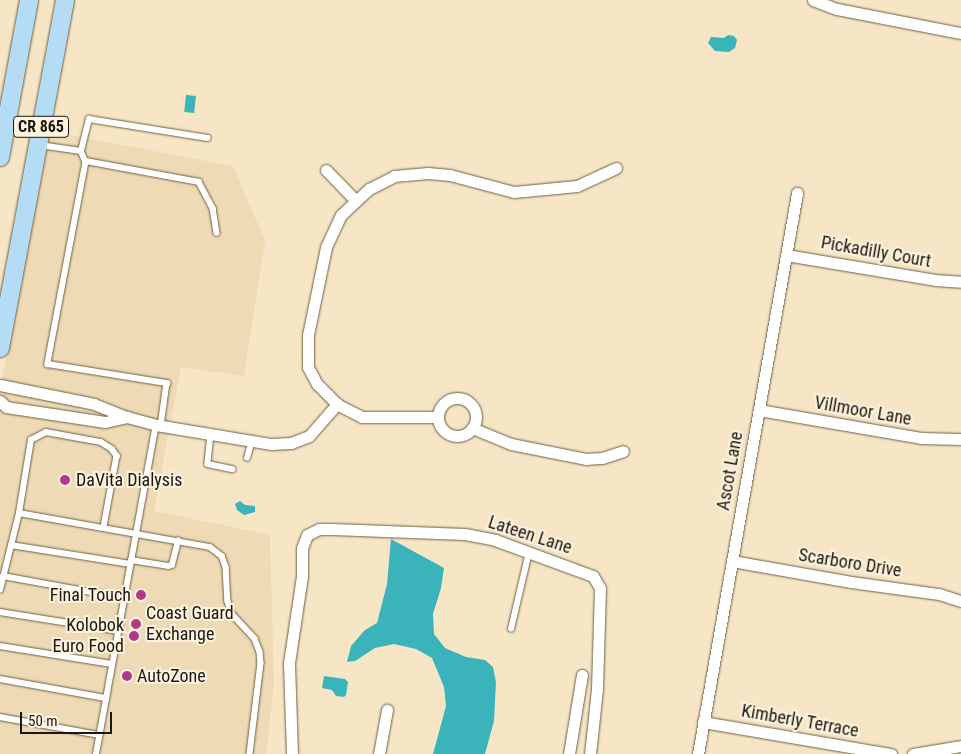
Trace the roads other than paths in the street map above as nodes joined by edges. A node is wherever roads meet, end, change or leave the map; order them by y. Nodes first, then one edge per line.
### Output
1 (29, 0) edge
2 (65, 0) edge
3 (813, 0) edge
4 (961, 33) edge
5 (207, 138) dead end
6 (38, 145) junction
7 (81, 151) junction
8 (0, 157) edge
9 (86, 162) junction
10 (616, 168) dead end
11 (326, 170) dead end
12 (797, 193) dead end
13 (356, 201) junction
14 (217, 233) dead end
15 (786, 254) junction
16 (961, 282) edge
17 (0, 348) edge
18 (0, 385) edge
19 (0, 401) edge
20 (337, 404) junction
21 (759, 410) junction
22 (438, 417) junction
23 (127, 418) junction
24 (159, 426) junction
25 (472, 428) junction
26 (212, 434) junction
27 (961, 440) edge
28 (252, 441) junction
29 (624, 451) dead end
30 (247, 458) dead end
31 (232, 468) dead end
32 (19, 513) junction
33 (104, 527) junction
34 (136, 533) junction
35 (178, 541) junction
36 (11, 544) junction
37 (529, 552) junction
38 (732, 561) junction
39 (131, 562) junction
40 (3, 576) junction
41 (0, 590) edge
42 (124, 598) junction
43 (961, 601) edge
44 (0, 612) edge
45 (511, 629) dead end
46 (118, 631) junction
47 (0, 646) edge
48 (112, 664) junction
49 (582, 675) dead end
50 (0, 679) edge
51 (106, 698) junction
52 (387, 710) dead end
53 (0, 717) edge
54 (703, 722) junction
55 (99, 735) junction
56 (961, 746) edge
57 (569, 750) edge
58 (590, 753) edge
59 (96, 754) edge
60 (250, 754) edge
61 (292, 754) edge
62 (379, 754) edge
63 (698, 754) edge
64 (891, 754) edge
65 (913, 754) edge

1 - 8 main road, CR 865
2 - 6 main road, CR 865
3 - 4 street
5 - 7 lane
6 - 7 lane
6 - 17 main road, CR 865
7 - 9 lane
9 - 14 lane
9 - 24 lane
10 - 13 street
11 - 13 street
12 - 15 street, Ascot Lane
13 - 20 street
15 - 16 street, Pickadilly Court
15 - 21 street, Ascot Lane
18 - 23 street
19 - 23 street
20 - 22 street
20 - 28 street
21 - 27 street, Villmoor Lane
21 - 38 street, Ascot Lane
22 - 25 street
22 - 25 street
23 - 24 street
24 - 26 street
24 - 34 lane
25 - 29 street
26 - 28 street
26 - 31 lane
28 - 30 lane
32 - 33 lane
32 - 33 lane
32 - 36 lane
33 - 34 lane
34 - 35 lane
34 - 39 lane
35 - 39 lane
35 - 60 lane
36 - 39 lane
36 - 40 lane
37 - 45 lane
37 - 58 street, Lateen Lane
37 - 61 street, Lateen Lane
38 - 43 street, Scarboro Drive
38 - 54 street, Ascot Lane
39 - 42 lane
40 - 41 lane
40 - 42 lane
42 - 46 lane
44 - 46 lane
46 - 48 lane
47 - 48 lane
48 - 51 lane
49 - 57 street
50 - 51 lane
51 - 55 lane
52 - 62 street
53 - 55 lane
54 - 63 street, Ascot Lane
54 - 64 street, Kimberly Terrace
55 - 59 lane
56 - 65 street
57 - 58 street

